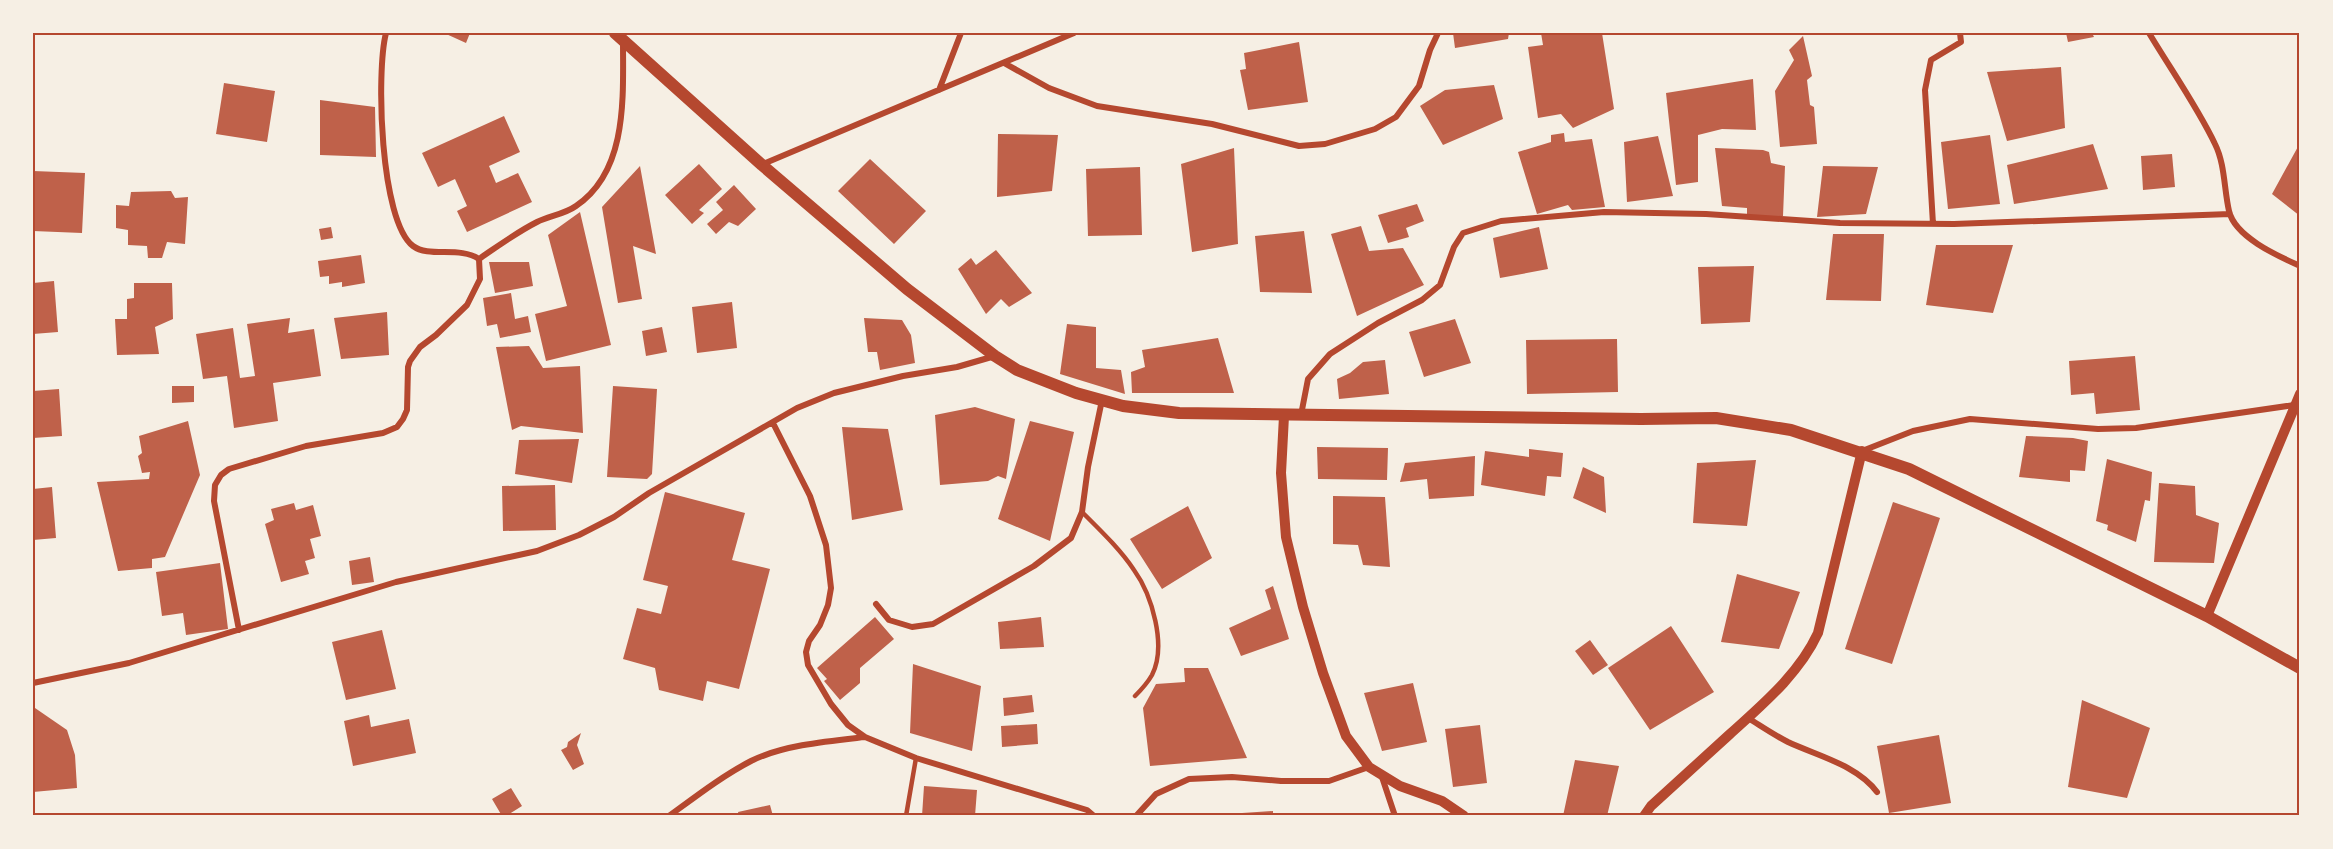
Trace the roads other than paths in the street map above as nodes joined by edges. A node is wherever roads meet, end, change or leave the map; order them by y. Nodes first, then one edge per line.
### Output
1 (386, 33) edge
2 (961, 33) edge
3 (1074, 33) edge
4 (1438, 33) edge
5 (1960, 33) edge
6 (2149, 33) edge
7 (619, 36) edge
8 (1004, 63) junction
9 (939, 90) junction
10 (762, 165) junction
11 (2230, 214) junction
12 (1933, 224) junction
13 (478, 259) junction
14 (2300, 266) edge
15 (995, 357) junction
16 (2300, 394) edge
17 (1102, 400) junction
18 (2294, 405) junction
19 (1301, 415) junction
20 (1284, 416) junction
21 (772, 423) junction
22 (1862, 452) junction
23 (1082, 512) junction
24 (876, 604) dead end
25 (2207, 616) junction
26 (238, 630) junction
27 (2300, 668) edge
28 (33, 683) edge
29 (1135, 696) dead end
30 (1748, 718) junction
31 (865, 737) junction
32 (916, 758) junction
33 (1369, 767) junction
34 (1382, 774) junction
35 (1877, 792) dead end
36 (669, 816) edge
37 (906, 816) edge
38 (1094, 816) edge
39 (1136, 816) edge
40 (1395, 816) edge
41 (1464, 816) edge
42 (1644, 816) edge

1 - 13 street
2 - 9 street
3 - 8 street
4 - 8 street
5 - 12 street
6 - 11 street
7 - 10 main road
7 - 13 street
8 - 9 street
9 - 10 street
10 - 15 main road
11 - 12 street
11 - 14 street
12 - 19 street
13 - 26 street
15 - 17 main road
15 - 21 street
16 - 18 street
17 - 20 main road
17 - 23 street
18 - 22 street
18 - 25 street
19 - 20 main road
19 - 22 main road
20 - 33 street
21 - 26 street
21 - 31 street
22 - 25 main road
22 - 30 street
23 - 24 street
23 - 29 lane
25 - 27 main road
26 - 28 street
30 - 35 street
30 - 42 street
31 - 32 street
31 - 36 street
32 - 37 lane
32 - 38 street
33 - 34 street
33 - 39 street
34 - 40 street
34 - 41 street

